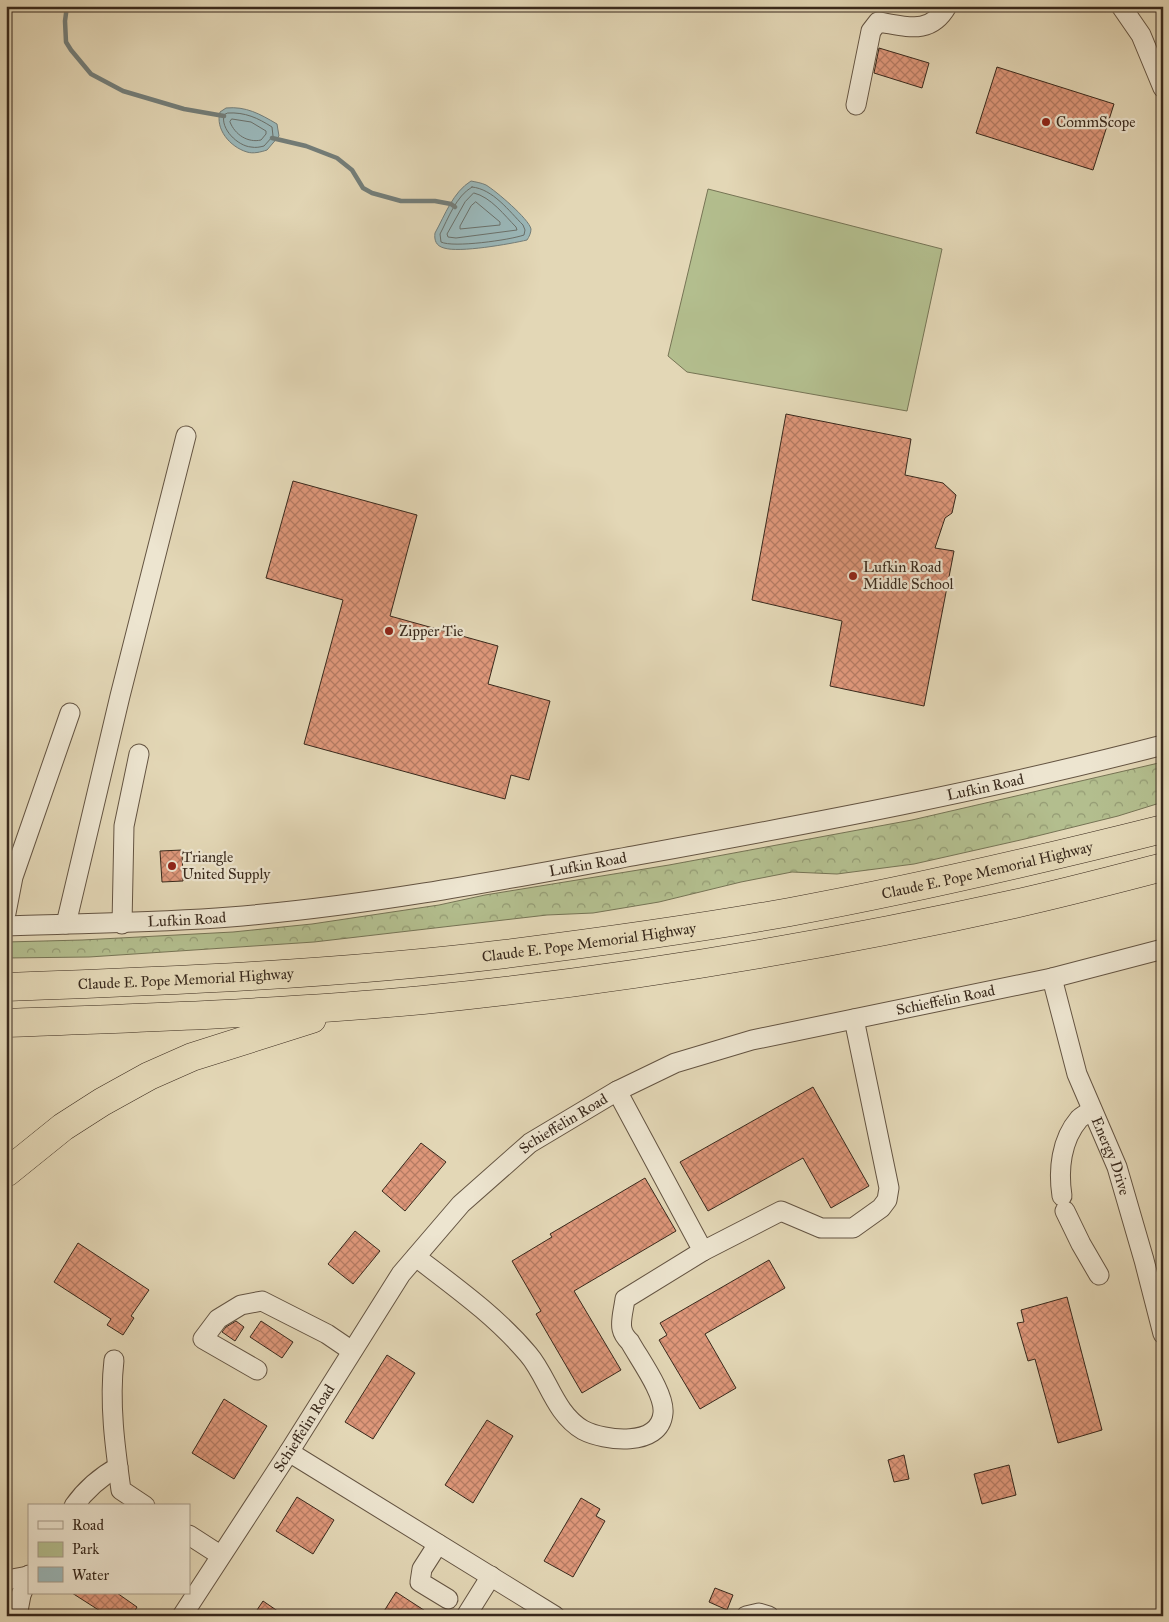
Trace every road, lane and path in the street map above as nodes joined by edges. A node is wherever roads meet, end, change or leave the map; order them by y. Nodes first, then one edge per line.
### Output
1 (947, 6) edge
2 (1122, 6) edge
3 (1163, 88) edge
4 (856, 105) dead end
5 (186, 436) dead end
6 (70, 713) dead end
7 (1163, 745) edge
8 (139, 754) dead end
9 (1163, 829) edge
10 (1163, 867) edge
11 (6, 914) edge
12 (66, 924) junction
13 (122, 924) junction
14 (6, 926) edge
15 (1163, 949) edge
16 (1052, 978) junction
17 (6, 987) edge
18 (352, 1006) junction
19 (854, 1019) junction
20 (6, 1023) edge
21 (617, 1091) junction
22 (1092, 1110) junction
23 (6, 1173) edge
24 (702, 1251) junction
25 (416, 1257) junction
26 (1099, 1275) dead end
27 (1163, 1334) edge
28 (352, 1351) junction
29 (114, 1360) dead end
30 (257, 1370) dead end
31 (289, 1452) junction
32 (118, 1467) junction
33 (75, 1504) edge
34 (142, 1504) edge
35 (190, 1536) edge
36 (438, 1544) junction
37 (220, 1555) junction
38 (28, 1576) edge
39 (491, 1576) junction
40 (6, 1578) edge
41 (448, 1599) dead end
42 (17, 1616) edge
43 (182, 1616) edge
44 (466, 1616) edge
45 (555, 1616) edge
46 (746, 1616) edge
47 (769, 1616) edge

1 - 4 street
2 - 3 street
5 - 12 street
6 - 11 street
7 - 13 street, Lufkin Road
8 - 13 street
9 - 17 highway, Claude E. Pope Memorial Highway
10 - 18 highway
12 - 13 street, Lufkin Road
12 - 14 street, Lufkin Road
15 - 16 street, Schieffelin Road
16 - 19 street, Schieffelin Road
16 - 22 street, Energy Drive
18 - 20 highway
18 - 23 highway
19 - 21 street, Schieffelin Road
19 - 24 street
21 - 24 street
21 - 25 street, Schieffelin Road
22 - 26 street
22 - 27 street, Energy Drive
24 - 25 street
25 - 28 street, Schieffelin Road
28 - 30 street
28 - 31 street, Schieffelin Road
29 - 32 street
31 - 36 street
31 - 37 street, Schieffelin Road
32 - 33 street
32 - 34 street
35 - 37 street
36 - 39 street
36 - 41 street
37 - 43 street, Schieffelin Road
38 - 40 street
38 - 42 street
39 - 44 street
39 - 45 street
46 - 47 street

